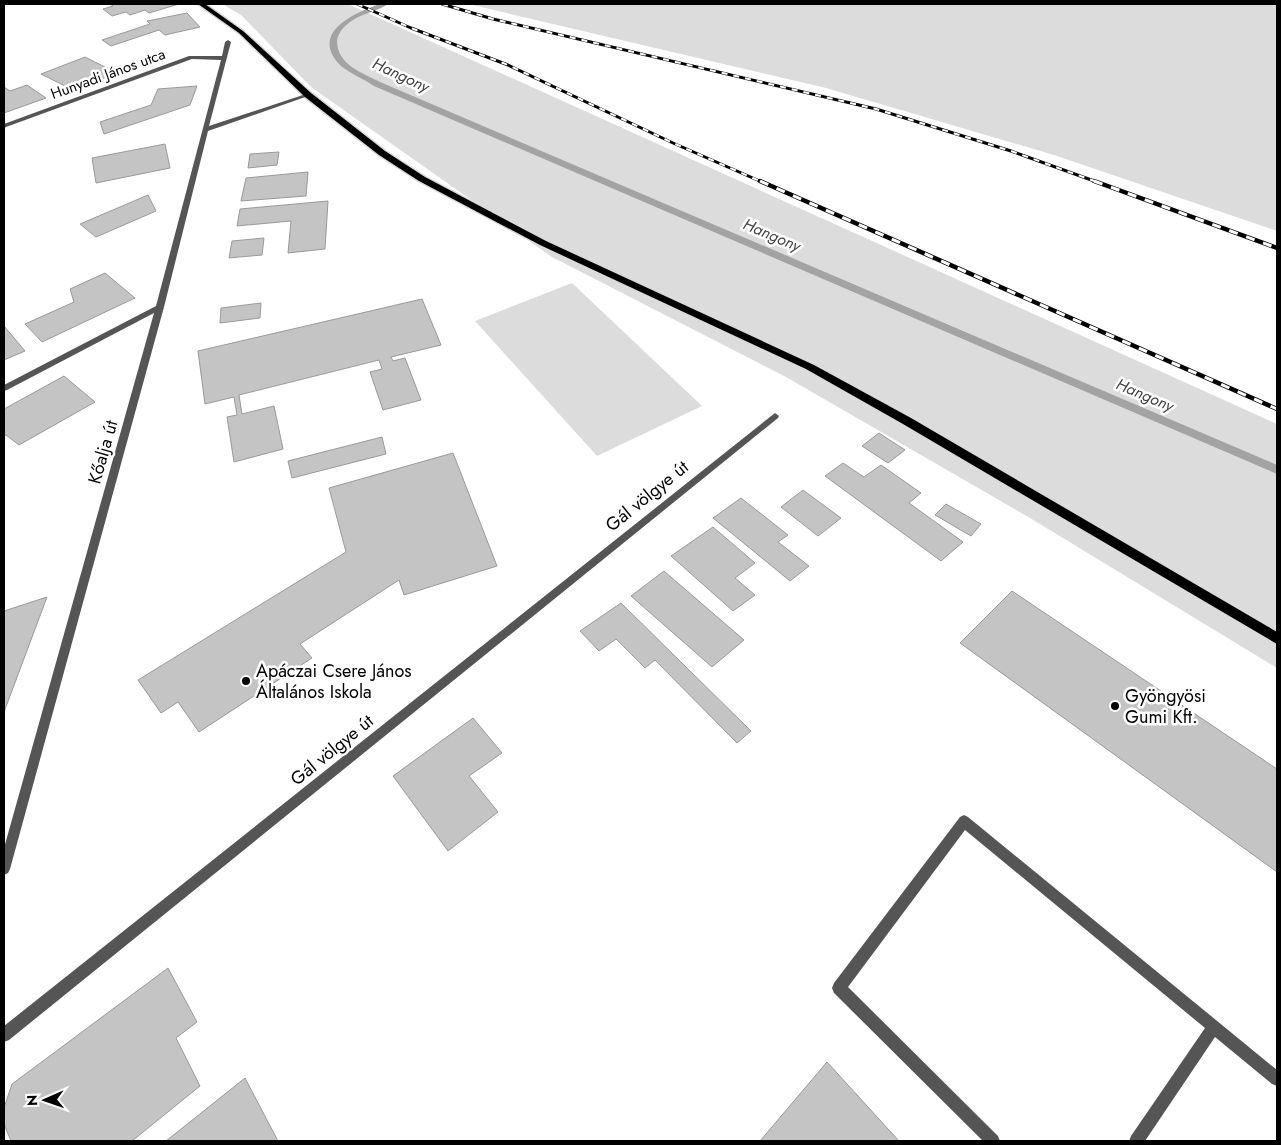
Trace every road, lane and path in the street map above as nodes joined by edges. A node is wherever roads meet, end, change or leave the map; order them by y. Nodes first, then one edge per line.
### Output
1 (201, 4) edge
2 (228, 42) dead end
3 (224, 58) junction
4 (308, 95) junction
5 (4, 126) edge
6 (205, 130) junction
7 (160, 307) junction
8 (4, 388) edge
9 (775, 416) dead end
10 (1277, 639) edge
11 (4, 869) edge
12 (1214, 1027) junction
13 (4, 1035) edge
14 (1277, 1078) edge
15 (993, 1141) edge
16 (1136, 1141) edge

1 - 4 main road
2 - 3 street, Kőalja út
3 - 5 street, Hunyadi János utca
3 - 6 street, Kőalja út
4 - 6 street
4 - 10 main road
6 - 7 street, Kőalja út
7 - 8 street
7 - 11 street, Kőalja út
9 - 13 street, Gál völgye út
12 - 14 street
12 - 15 street
12 - 16 street

